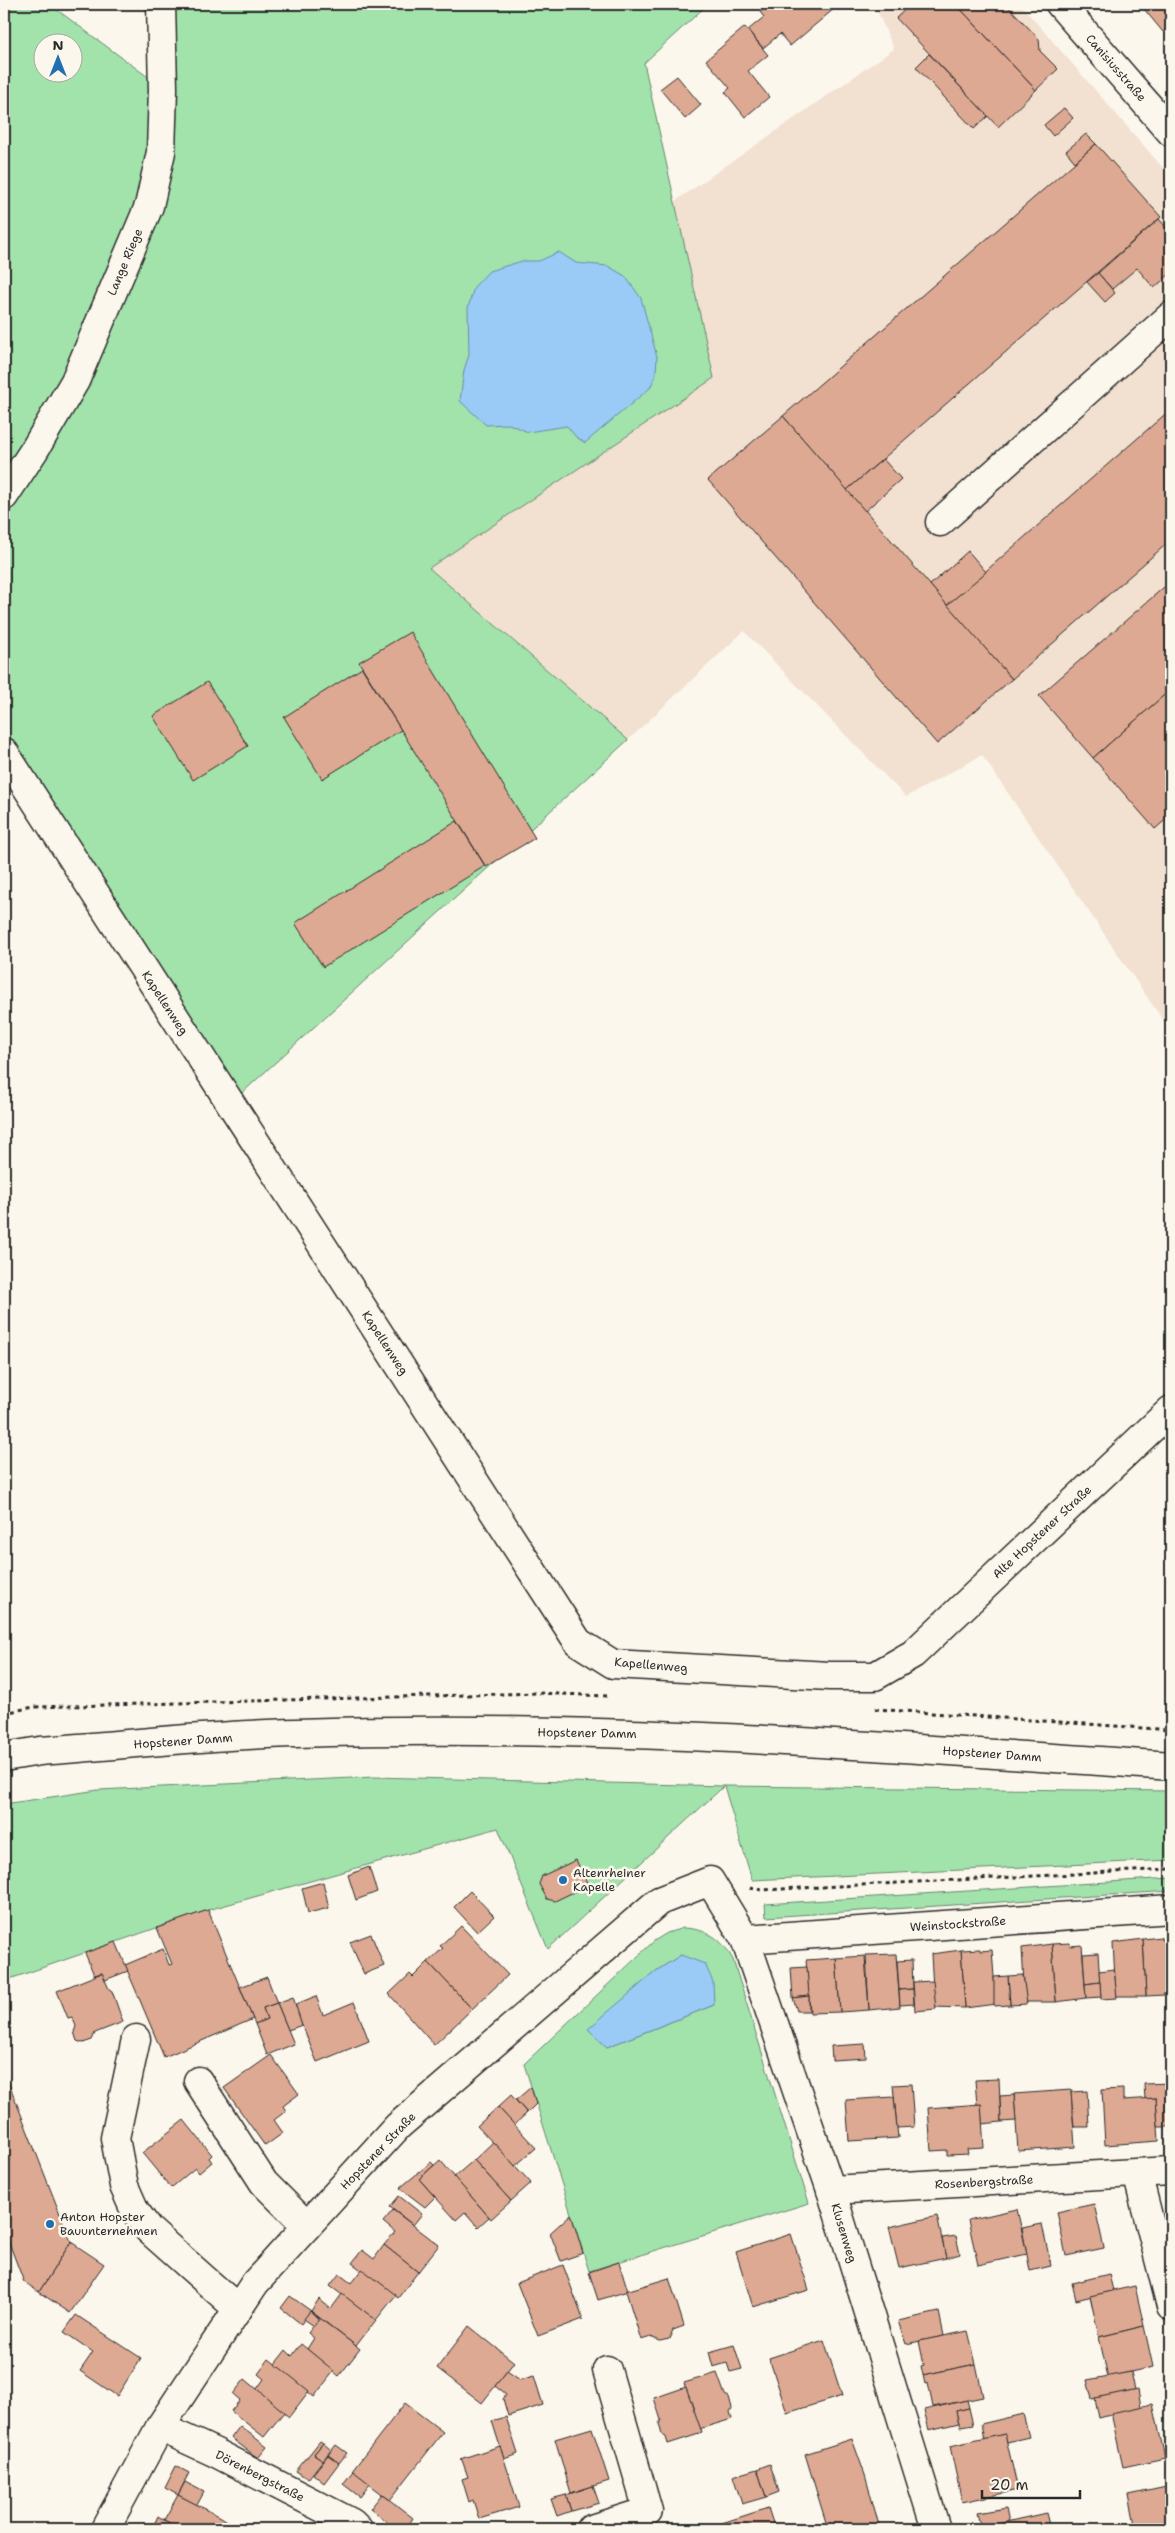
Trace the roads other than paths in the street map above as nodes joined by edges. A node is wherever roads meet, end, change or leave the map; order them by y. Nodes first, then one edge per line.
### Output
1 (161, 4) edge
2 (1060, 4) edge
3 (1171, 132) edge
4 (1171, 316) edge
5 (4, 496) edge
6 (940, 522) dead end
7 (4, 752) edge
8 (1171, 1410) edge
9 (913, 1654) joint
10 (4, 1757) edge
11 (1171, 1766) edge
12 (1171, 1910) edge
13 (745, 1939) junction
14 (136, 2039) dead end
15 (198, 2081) dead end
16 (1171, 2171) edge
17 (1137, 2173) junction
18 (831, 2190) junction
19 (307, 2226) junction
20 (1171, 2306) edge
21 (238, 2309) junction
22 (607, 2370) dead end
23 (160, 2427) junction
24 (105, 2529) edge
25 (358, 2529) edge
26 (590, 2529) edge
27 (936, 2529) edge

1 - 5 street, Lange Riege
2 - 3 street, Canisiusstraße
4 - 6 street
7 - 9 street, Kapellenweg
8 - 9 street, Alte Hopstener Straße
10 - 11 street, Hopstener Damm
12 - 13 street, Weinstockstraße
13 - 18 street, Klusenweg
13 - 19 street, Hopstener Straße
14 - 21 street
15 - 19 street
16 - 17 street, Rosenbergstraße
17 - 18 street, Rosenbergstraße
17 - 20 street
18 - 27 street, Klusenweg
19 - 21 street, Hopstener Straße
21 - 23 street, Hopstener Straße
22 - 26 street
23 - 24 street, Hopstener Straße
23 - 25 street, Dörenbergstraße

